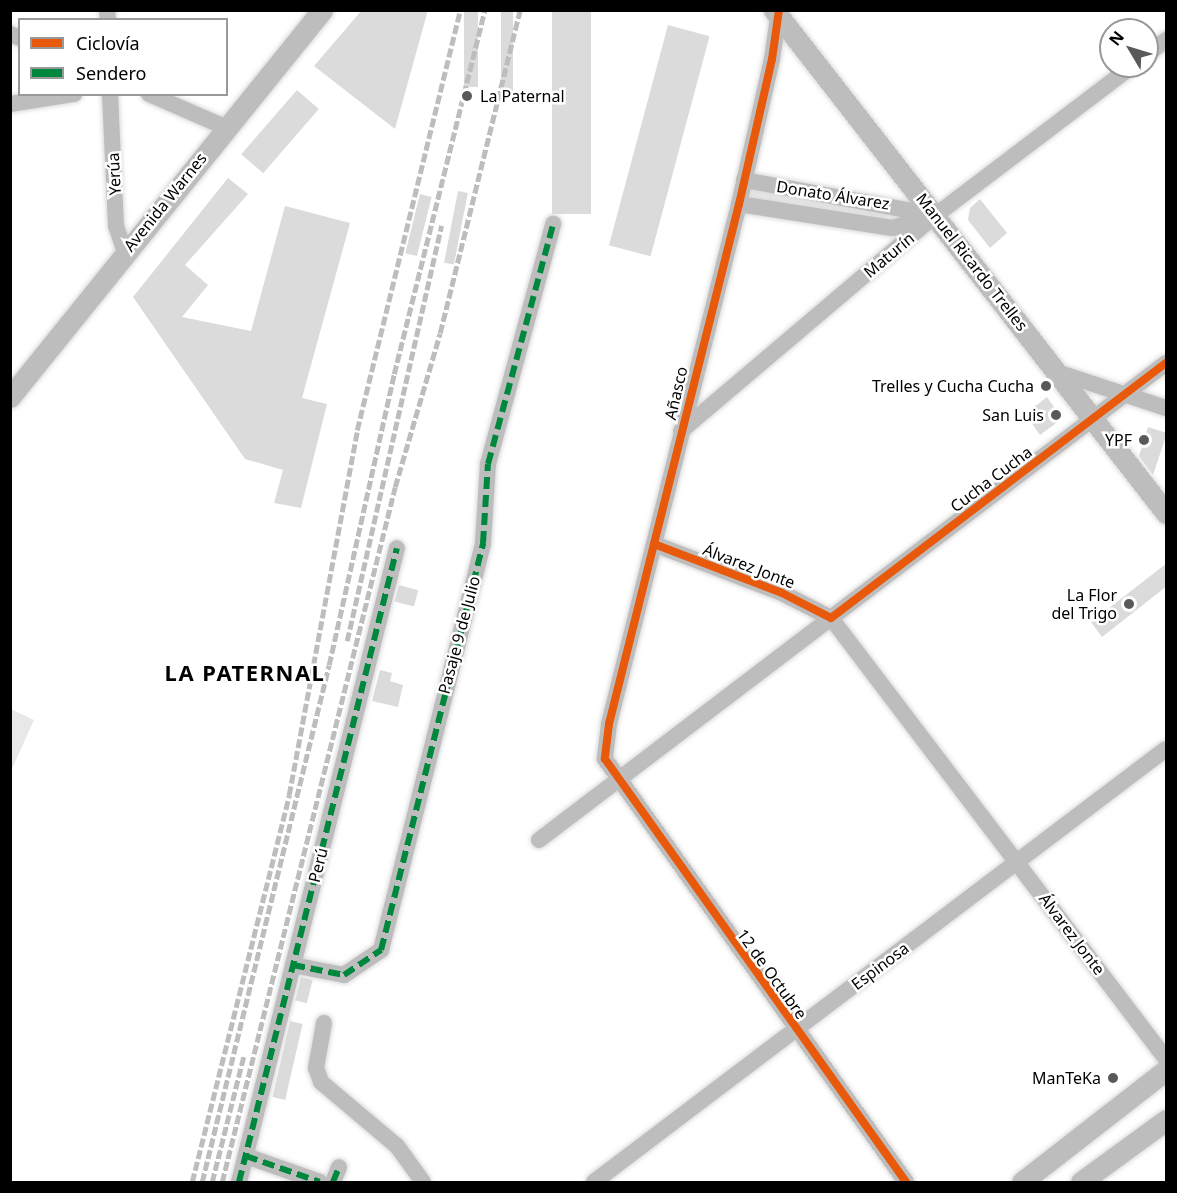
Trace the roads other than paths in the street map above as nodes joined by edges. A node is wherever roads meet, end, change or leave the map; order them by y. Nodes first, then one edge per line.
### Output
1 (322, 10) edge
2 (776, 11) edge
3 (1116, 78) edge
4 (61, 96) edge
5 (111, 96) edge
6 (154, 96) edge
7 (10, 104) edge
8 (225, 127) junction
9 (744, 180) junction
10 (739, 204) junction
11 (936, 215) junction
12 (553, 224) dead end
13 (125, 252) junction
14 (1167, 363) edge
15 (1060, 374) junction
16 (1124, 394) junction
17 (10, 397) edge
18 (1167, 408) edge
19 (1094, 417) junction
20 (681, 431) junction
21 (1167, 513) edge
22 (654, 544) junction
23 (397, 548) dead end
24 (831, 618) junction
25 (1167, 749) edge
26 (618, 781) junction
27 (539, 840) dead end
28 (1018, 863) junction
29 (293, 965) junction
30 (324, 1023) dead end
31 (795, 1029) junction
32 (1167, 1059) edge
33 (1167, 1070) edge
34 (1167, 1120) edge
35 (246, 1156) junction
36 (239, 1182) edge
37 (320, 1182) edge
38 (423, 1182) edge
39 (594, 1182) edge
40 (906, 1182) edge
41 (1022, 1182) edge
42 (1081, 1182) edge

1 - 8 main road, Avenida Warnes
2 - 9 street, Añasco
2 - 11 main road, Manuel Ricardo Trelles
3 - 11 street, Maturín
4 - 7 street
5 - 13 street, Yerúa
6 - 8 street
8 - 13 main road, Avenida Warnes
9 - 10 street, Añasco
9 - 11 street, Donato Álvarez
10 - 11 street, Donato Álvarez
10 - 20 street, Añasco
11 - 15 main road, Manuel Ricardo Trelles
11 - 20 street, Maturín
12 - 29 street, Pasaje 9 de Julio
13 - 17 main road, Avenida Warnes
14 - 16 street, Cucha Cucha
15 - 16 street
15 - 19 main road, Manuel Ricardo Trelles
16 - 18 street
16 - 19 street, Cucha Cucha
19 - 21 main road, Manuel Ricardo Trelles
19 - 24 street, Cucha Cucha
20 - 22 street, Añasco
22 - 24 street, Álvarez Jonte
22 - 26 street, Añasco
23 - 29 street, Perú
24 - 26 street, Cucha Cucha
24 - 28 street, Álvarez Jonte
25 - 28 street, Espinosa
26 - 27 street, Cucha Cucha
26 - 31 street, 12 de Octubre
28 - 31 street, Espinosa
28 - 32 street, Álvarez Jonte
29 - 35 street, Perú
30 - 38 street
31 - 39 street, Espinosa
31 - 40 street, 12 de Octubre
33 - 41 main road
34 - 42 main road
35 - 36 street, Perú
35 - 37 street

